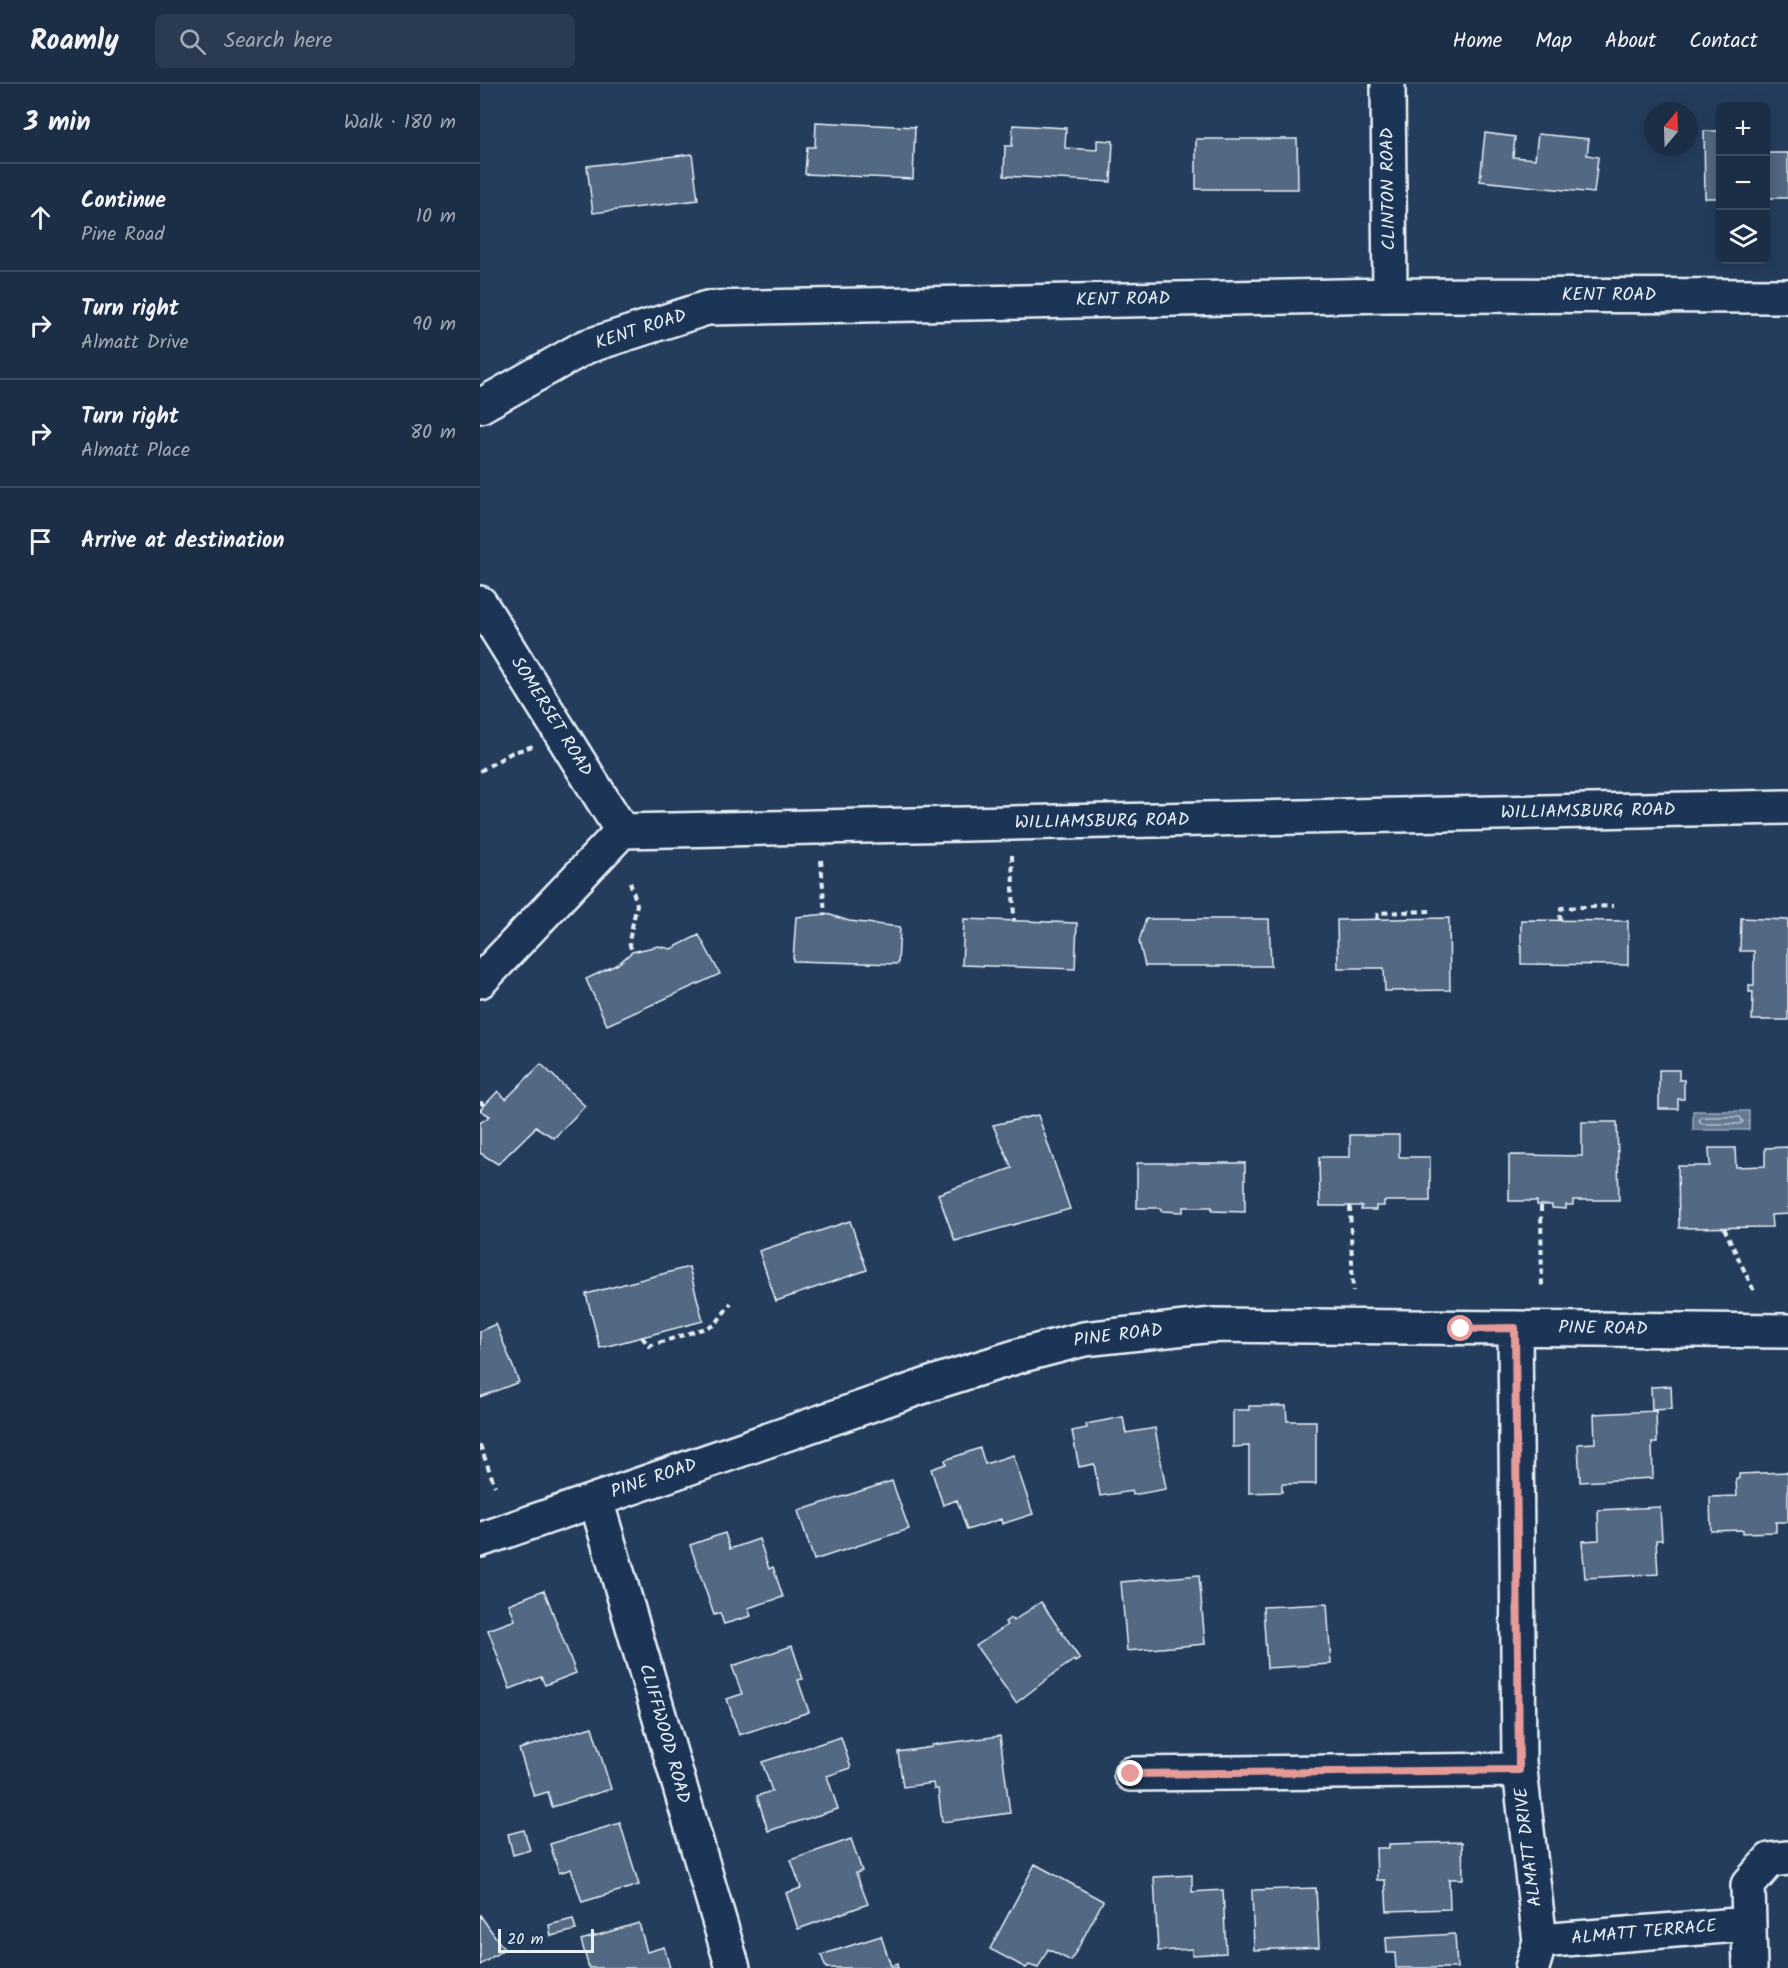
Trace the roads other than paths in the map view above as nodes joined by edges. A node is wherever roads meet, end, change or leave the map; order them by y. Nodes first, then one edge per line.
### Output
1 (1388, 84) edge
2 (1390, 295) junction
3 (1788, 296) edge
4 (480, 406) edge
5 (480, 603) edge
6 (1788, 807) edge
7 (622, 831) junction
8 (480, 981) edge
9 (1515, 1328) junction
10 (1788, 1331) edge
11 (596, 1500) junction
12 (480, 1540) edge
13 (1519, 1770) junction
14 (1131, 1774) dead end
15 (1788, 1858) edge
16 (1749, 1924) junction
17 (1536, 1954) edge
18 (733, 1968) edge
19 (1750, 1968) edge

1 - 2 street, CLINTON ROAD
2 - 3 street, KENT ROAD
2 - 4 street, KENT ROAD
5 - 7 street, SOMERSET ROAD
6 - 7 street, WILLIAMSBURG ROAD
7 - 8 street
9 - 10 street, PINE ROAD
9 - 11 street, PINE ROAD
9 - 13 street, ALMATT DRIVE
11 - 12 street, PINE ROAD
11 - 18 street, CLIFFWOOD ROAD
13 - 14 street
13 - 17 street, ALMATT DRIVE
15 - 16 street
16 - 17 street, ALMATT TERRACE
16 - 19 street

